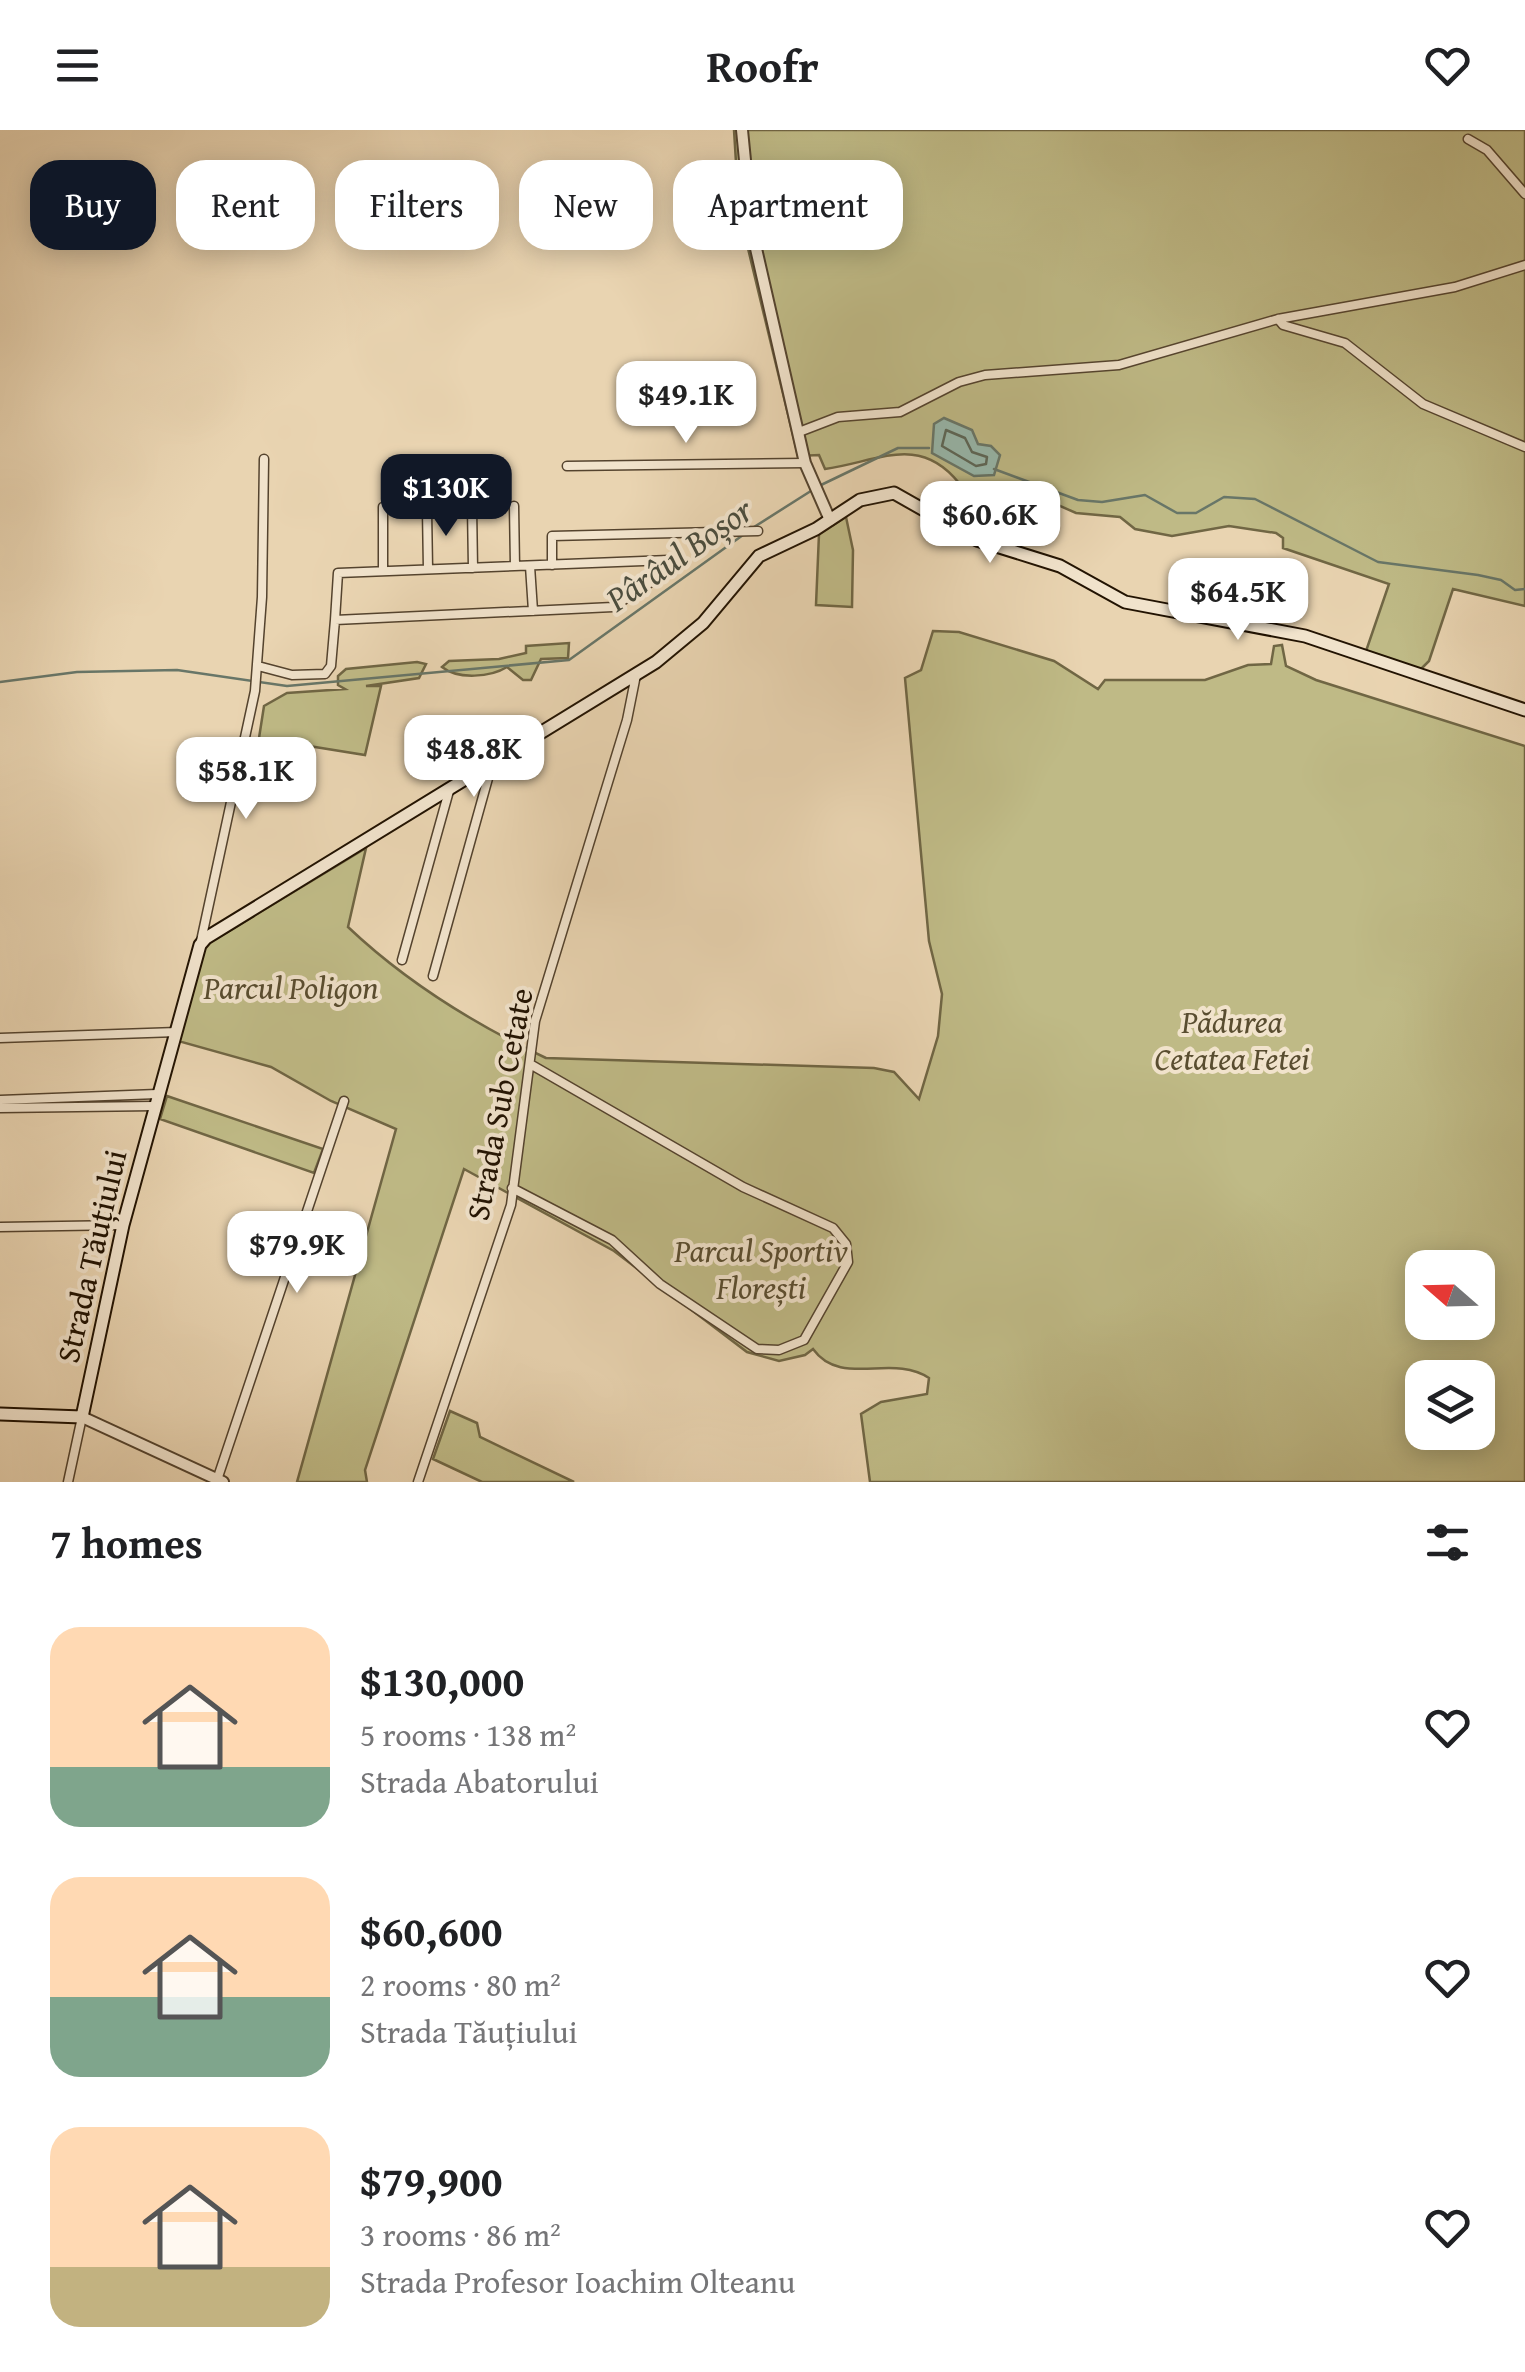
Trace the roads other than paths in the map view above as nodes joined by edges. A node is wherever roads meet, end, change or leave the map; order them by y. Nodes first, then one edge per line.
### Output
1 (742, 130) edge
2 (1468, 139) dead end
3 (1525, 194) edge
4 (1525, 265) edge
5 (1278, 319) junction
6 (800, 432) junction
7 (1525, 447) edge
8 (264, 459) dead end
9 (805, 464) junction
10 (567, 466) dead end
11 (514, 506) dead end
12 (383, 507) dead end
13 (472, 508) dead end
14 (427, 510) dead end
15 (826, 518) junction
16 (758, 531) dead end
17 (552, 565) junction
18 (516, 566) junction
19 (530, 566) junction
20 (472, 568) junction
21 (428, 570) junction
22 (384, 571) junction
23 (533, 611) junction
24 (335, 620) junction
25 (257, 670) junction
26 (636, 675) junction
27 (1525, 710) edge
28 (492, 763) junction
29 (449, 791) junction
30 (200, 945) junction
31 (402, 960) dead end
32 (433, 976) dead end
33 (177, 1032) junction
34 (0, 1038) edge
35 (530, 1064) junction
36 (0, 1100) edge
37 (155, 1101) junction
38 (344, 1101) dead end
39 (0, 1108) edge
40 (512, 1188) junction
41 (123, 1225) junction
42 (0, 1227) edge
43 (0, 1414) edge
44 (82, 1417) junction
45 (220, 1481) edge
46 (68, 1482) edge
47 (418, 1482) edge

1 - 6 street
2 - 3 street
4 - 5 street
5 - 6 street
5 - 7 street
6 - 9 street
8 - 25 street
9 - 10 street
9 - 15 street
11 - 18 street
12 - 22 street
13 - 20 street
14 - 21 street
15 - 26 main road
15 - 27 main road
16 - 17 street
17 - 19 street
17 - 23 street
18 - 19 street
18 - 20 street
19 - 23 street
20 - 21 street
21 - 22 street
22 - 24 street
23 - 24 street
24 - 25 street
25 - 30 street
26 - 28 main road
26 - 35 street, Strada Sub Cetate
28 - 29 main road
28 - 32 street
29 - 30 main road
29 - 31 street
30 - 33 main road, Strada Tăuțiului
33 - 34 street
33 - 37 main road, Strada Tăuțiului
35 - 40 street, Strada Sub Cetate
35 - 40 street
36 - 37 street
37 - 39 street, Strada Tăuțiului
37 - 41 main road, Strada Tăuțiului
38 - 45 street
40 - 47 street, Strada Sub Cetate
41 - 42 street
41 - 44 main road, Strada Tăuțiului
43 - 44 main road
44 - 45 street
44 - 46 street

